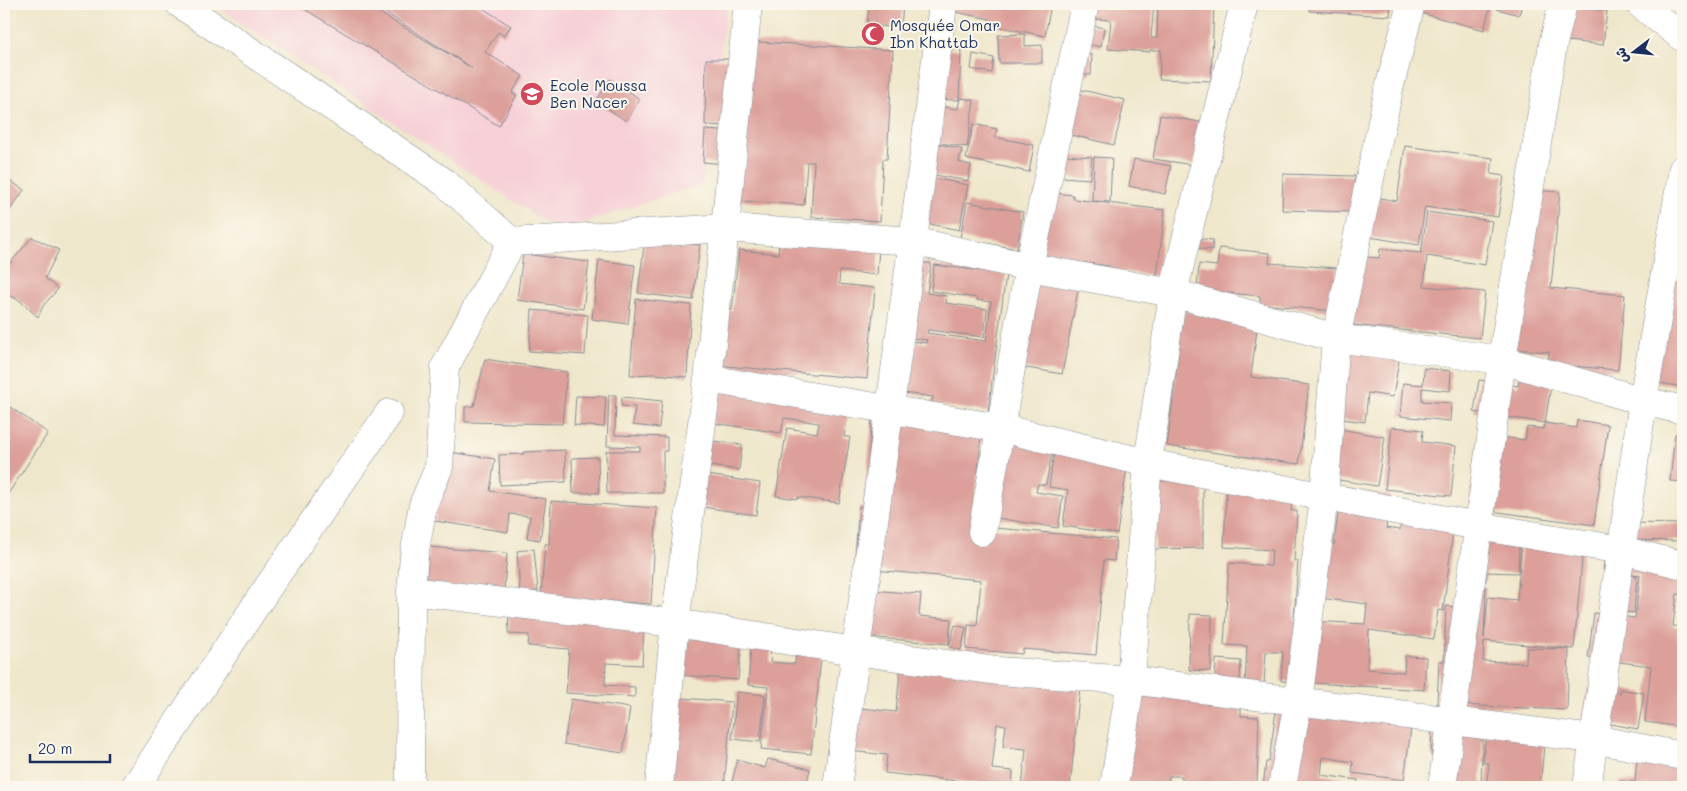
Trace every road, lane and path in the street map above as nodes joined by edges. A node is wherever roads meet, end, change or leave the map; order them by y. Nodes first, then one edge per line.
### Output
1 (180, 4) edge
2 (748, 4) edge
3 (943, 4) edge
4 (1085, 4) edge
5 (1244, 4) edge
6 (1411, 4) edge
7 (1562, 4) edge
8 (1640, 4) edge
9 (1683, 38) edge
10 (1683, 169) edge
11 (726, 228) junction
12 (913, 241) junction
13 (512, 242) junction
14 (1029, 267) junction
15 (1173, 293) junction
16 (1336, 338) junction
17 (1502, 360) junction
18 (708, 379) junction
19 (1643, 401) junction
20 (889, 410) junction
21 (1683, 410) edge
22 (389, 413) dead end
23 (1000, 428) junction
24 (1148, 463) junction
25 (1324, 497) junction
26 (1478, 526) junction
27 (982, 532) dead end
28 (1621, 550) junction
29 (1683, 565) edge
30 (411, 591) junction
31 (675, 623) junction
32 (855, 651) junction
33 (1131, 680) junction
34 (1298, 702) junction
35 (1450, 720) junction
36 (1593, 739) junction
37 (1683, 756) edge
38 (845, 786) edge
39 (136, 787) edge
40 (410, 787) edge
41 (659, 787) edge
42 (1114, 787) edge
43 (1282, 787) edge
44 (1442, 787) edge
45 (1587, 787) edge

1 - 13 street
2 - 11 street
3 - 12 street
4 - 14 street
5 - 15 street
6 - 16 street
7 - 17 street
8 - 9 street
10 - 19 street
11 - 12 street
11 - 13 street
11 - 18 street
12 - 14 street
12 - 20 street
13 - 30 street
14 - 15 street
14 - 23 street
15 - 16 street
15 - 24 street
16 - 17 street
16 - 25 street
17 - 19 street
17 - 26 street
18 - 20 street
18 - 31 street
19 - 21 street
19 - 28 street
20 - 23 street
20 - 32 street
22 - 39 street
23 - 24 street
23 - 27 street
24 - 25 street
24 - 33 street
25 - 26 street
25 - 34 street
26 - 28 street
26 - 35 street
28 - 29 street
28 - 36 street
30 - 31 street
30 - 40 street
31 - 32 street
31 - 41 street
32 - 33 street
32 - 38 street
33 - 34 street
33 - 42 street
34 - 35 street
34 - 43 street
35 - 36 street
35 - 44 street
36 - 37 street
36 - 45 street

